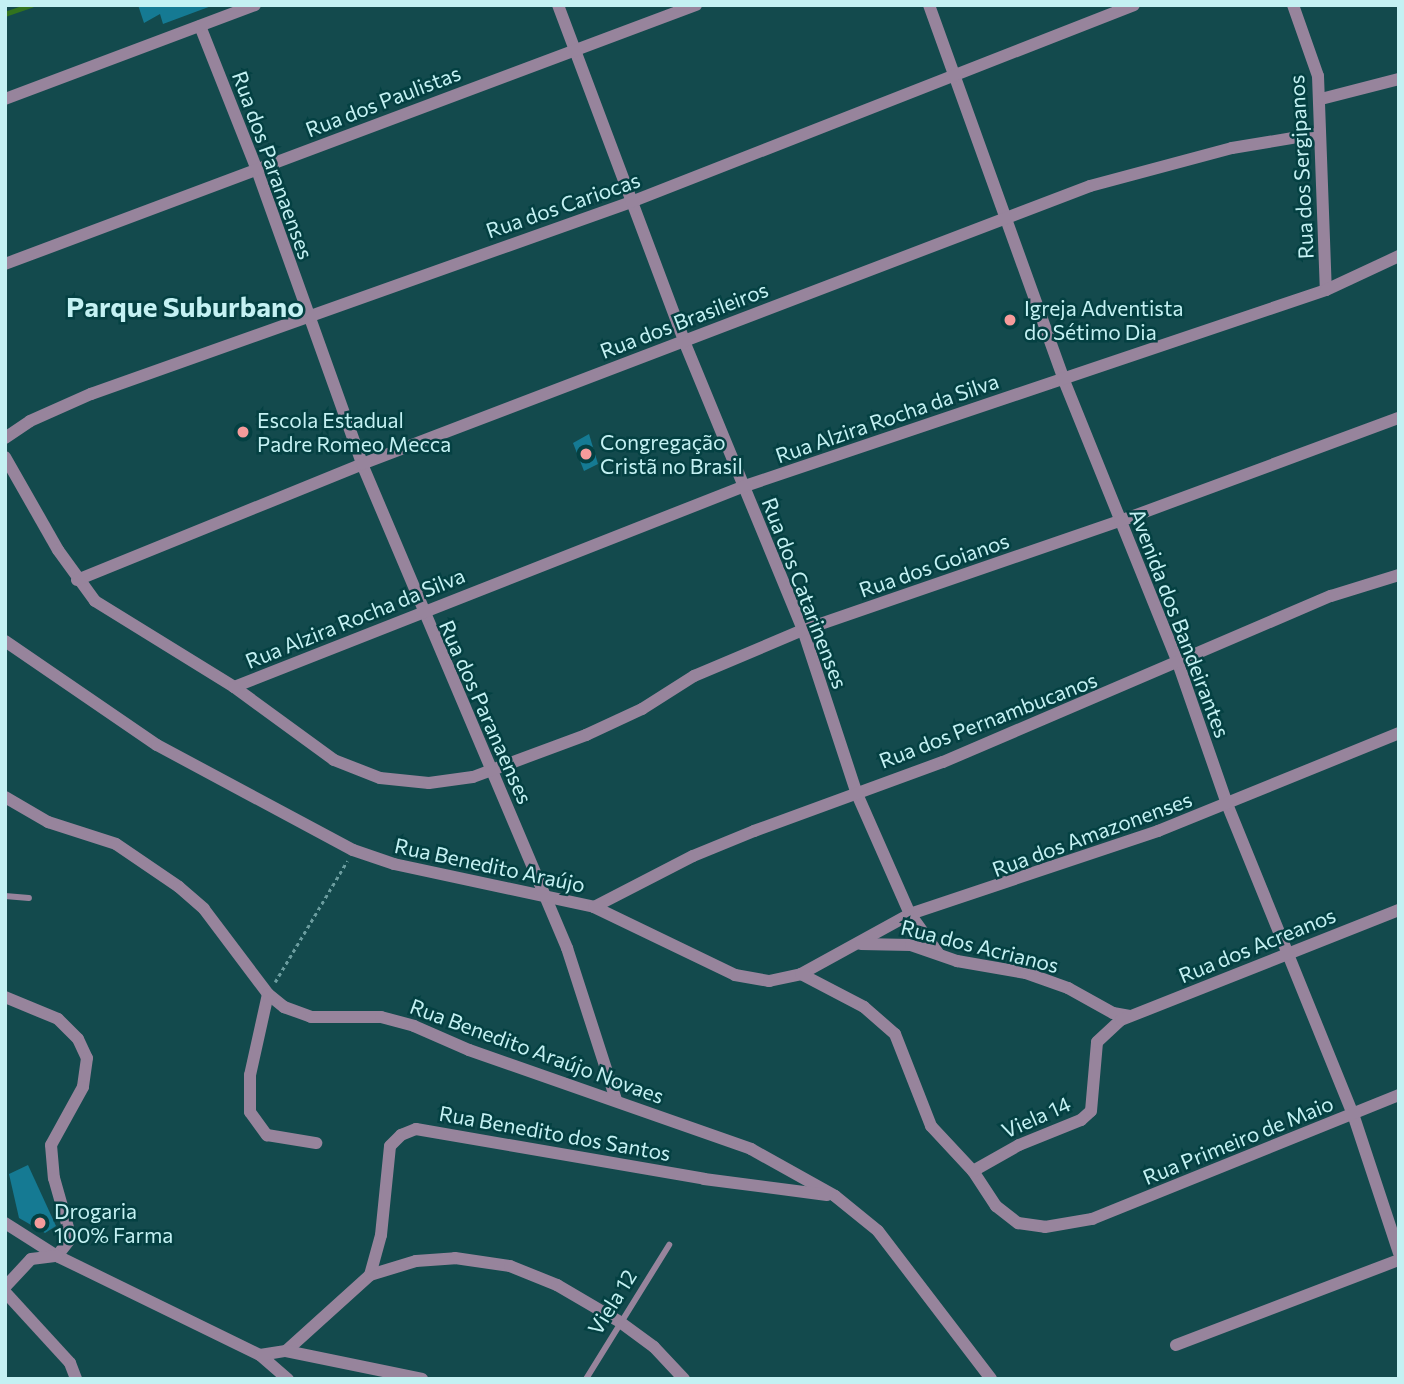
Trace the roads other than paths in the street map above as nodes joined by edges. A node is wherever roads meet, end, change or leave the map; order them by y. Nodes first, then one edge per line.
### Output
1 (255, 5) edge
2 (558, 5) edge
3 (696, 5) edge
4 (929, 5) edge
5 (1134, 5) edge
6 (1293, 5) edge
7 (200, 26) junction
8 (573, 48) junction
9 (953, 78) junction
10 (1399, 79) edge
11 (5, 99) edge
12 (1321, 99) junction
13 (1317, 134) junction
14 (257, 170) junction
15 (631, 202) junction
16 (1003, 219) junction
17 (1399, 256) edge
18 (5, 264) edge
19 (1326, 290) junction
20 (306, 315) junction
21 (684, 341) junction
22 (1063, 378) junction
23 (1399, 418) edge
24 (5, 438) edge
25 (5, 457) edge
26 (362, 464) junction
27 (742, 486) junction
28 (1120, 521) junction
29 (1399, 575) edge
30 (77, 580) junction
31 (422, 612) junction
32 (803, 630) junction
33 (5, 641) edge
34 (1178, 663) junction
35 (234, 687) junction
36 (1399, 733) edge
37 (493, 770) junction
38 (857, 794) junction
39 (5, 797) edge
40 (1227, 804) junction
41 (544, 894) junction
42 (5, 896) edge
43 (29, 898) dead end
44 (594, 907) junction
45 (1399, 910) edge
46 (910, 914) junction
47 (856, 944) junction
48 (938, 953) junction
49 (1287, 954) junction
50 (801, 974) junction
51 (268, 993) junction
52 (5, 997) edge
53 (1130, 1016) junction
54 (1399, 1095) edge
55 (616, 1100) junction
56 (1353, 1114) junction
57 (316, 1143) dead end
58 (973, 1171) junction
59 (835, 1196) junction
60 (5, 1223) edge
61 (669, 1245) dead end
62 (1399, 1253) edge
63 (57, 1256) junction
64 (1399, 1260) edge
65 (370, 1275) junction
66 (5, 1289) edge
67 (620, 1322) junction
68 (1176, 1345) dead end
69 (286, 1351) junction
70 (260, 1355) junction
71 (76, 1379) edge
72 (289, 1379) edge
73 (422, 1379) edge
74 (586, 1379) edge
75 (684, 1379) edge
76 (991, 1379) edge

1 - 7 street
2 - 8 street, Rua dos Catarinenses
3 - 8 street, Rua dos Paulistas
4 - 9 street, Avenida dos Bandeirantes
5 - 9 street, Rua dos Cariocas
6 - 12 street, Rua dos Sergipanos
7 - 11 street
7 - 14 street, Rua dos Paranaenses
8 - 14 street, Rua dos Paulistas
8 - 15 street, Rua dos Catarinenses
9 - 15 street, Rua dos Cariocas
9 - 16 street, Avenida dos Bandeirantes
10 - 12 street
12 - 13 street, Rua dos Sergipanos
13 - 16 street, Rua dos Brasileiros
13 - 19 street, Rua dos Sergipanos
14 - 18 street, Rua dos Paulistas
14 - 20 street, Rua dos Paranaenses
15 - 20 street, Rua dos Cariocas
15 - 21 street, Rua dos Catarinenses
16 - 21 street, Rua dos Brasileiros
16 - 22 street, Avenida dos Bandeirantes
17 - 19 street, Rua Alzira Rocha da Silva
19 - 22 street, Rua Alzira Rocha da Silva
20 - 24 street, Rua dos Cariocas
20 - 26 street, Rua dos Paranaenses
21 - 26 street, Rua dos Brasileiros
21 - 27 street, Rua dos Catarinenses
22 - 27 street, Rua Alzira Rocha da Silva
22 - 28 street, Avenida dos Bandeirantes
23 - 28 street, Rua dos Goianos
25 - 30 street, Rua dos Goianos
26 - 30 street, Rua dos Brasileiros
26 - 31 street, Rua dos Paranaenses
27 - 31 street, Rua Alzira Rocha da Silva
27 - 32 street, Rua dos Catarinenses
28 - 32 street, Rua dos Goianos
28 - 34 street, Avenida dos Bandeirantes
29 - 34 street, Rua dos Pernambucanos
30 - 35 street, Rua dos Goianos
31 - 35 street, Rua Alzira Rocha da Silva
31 - 37 street, Rua dos Paranaenses
32 - 37 street, Rua dos Goianos
32 - 38 street, Rua dos Catarinenses
33 - 41 street, Rua Benedito Araújo
34 - 38 street, Rua dos Pernambucanos
34 - 40 street, Avenida dos Bandeirantes
35 - 37 street, Rua dos Goianos
36 - 40 street, Rua dos Amazonenses
37 - 41 street, Rua dos Paranaenses
38 - 44 street, Rua dos Pernambucanos
38 - 46 street, Rua dos Catarinenses
39 - 51 street, Rua Benedito Araújo Novaes
40 - 46 street, Rua dos Amazonenses
40 - 49 street, Avenida dos Bandeirantes
41 - 44 street, Rua Benedito Araújo
41 - 55 street, Rua dos Paranaenses
42 - 43 lane
44 - 50 street, Rua Benedito Araújo
45 - 49 street, Rua dos Acreanos
46 - 47 street, Rua dos Amazonenses
46 - 48 street, Rua dos Catarinenses
47 - 48 street, Rua dos Acrianos
47 - 50 street, Rua dos Amazonenses
48 - 53 street, Rua dos Acrianos
49 - 53 street, Rua dos Acreanos
49 - 56 street, Avenida dos Bandeirantes
50 - 58 street
51 - 55 street, Rua Benedito Araújo Novaes
51 - 57 street
52 - 63 street
53 - 58 street, Viela 14
54 - 56 street, Rua Primeiro de Maio
55 - 59 street, Rua Benedito Araújo Novaes
56 - 58 street, Rua Primeiro de Maio
56 - 62 street, Avenida dos Bandeirantes
59 - 65 street, Rua Benedito dos Santos
59 - 76 street, Rua Benedito Araújo Novaes
60 - 63 street
61 - 67 lane, Viela 12
63 - 66 street
63 - 70 street
64 - 68 street
65 - 67 street
65 - 69 street
66 - 71 street
67 - 74 lane, Viela 12
67 - 75 street
69 - 70 street
69 - 73 street
70 - 72 street

